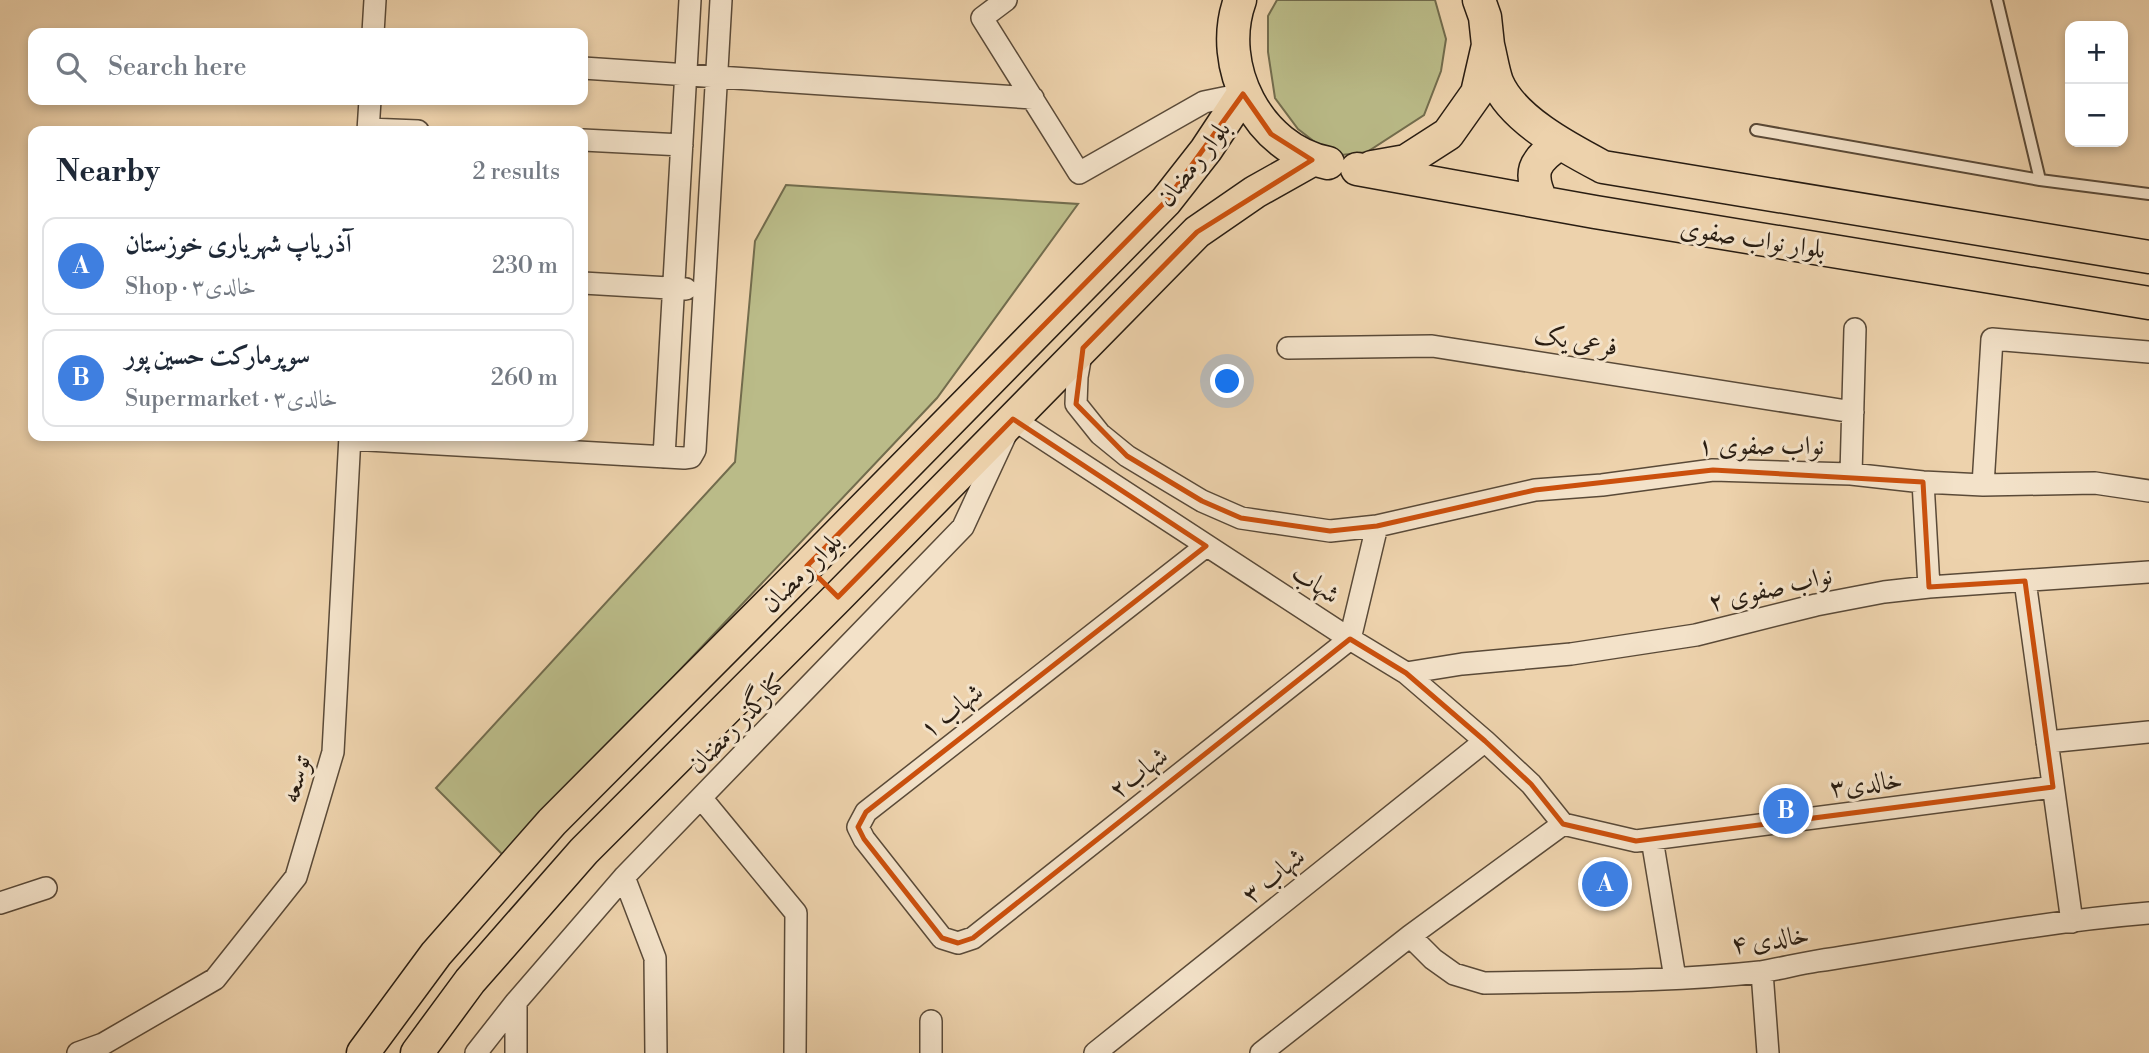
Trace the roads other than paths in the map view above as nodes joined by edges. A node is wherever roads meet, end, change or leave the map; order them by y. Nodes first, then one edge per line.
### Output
1 (375, 0) edge
2 (691, 0) edge
3 (721, 0) edge
4 (1006, 0) edge
5 (1221, 0) edge
6 (1240, 0) edge
7 (1479, 0) edge
8 (1997, 0) edge
9 (373, 28) edge
10 (1232, 43) junction
11 (1488, 45) junction
12 (588, 68) edge
13 (687, 75) junction
14 (717, 77) junction
15 (1244, 94) junction
16 (1032, 98) junction
17 (370, 105) edge
18 (368, 126) edge
19 (1756, 130) dead end
20 (588, 140) edge
21 (1559, 144) junction
22 (682, 145) junction
23 (1312, 160) junction
24 (1357, 169) junction
25 (2040, 180) junction
26 (2149, 194) edge
27 (1542, 202) junction
28 (2149, 257) edge
29 (588, 284) edge
30 (674, 288) junction
31 (704, 290) junction
32 (2149, 303) edge
33 (1856, 329) dead end
34 (1083, 348) junction
35 (1288, 348) dead end
36 (2149, 352) edge
37 (1853, 412) junction
38 (1013, 419) junction
39 (350, 441) edge
40 (413, 441) edge
41 (664, 457) junction
42 (1851, 474) junction
43 (1923, 482) junction
44 (1983, 485) junction
45 (2149, 491) edge
46 (1377, 526) junction
47 (1206, 546) junction
48 (807, 566) junction
49 (2149, 572) edge
50 (2025, 581) junction
51 (1929, 587) junction
52 (838, 597) junction
53 (1350, 639) junction
54 (1406, 673) junction
55 (2149, 732) edge
56 (1485, 741) junction
57 (2047, 742) junction
58 (2053, 787) junction
59 (702, 799) junction
60 (1563, 824) junction
61 (1652, 838) junction
62 (624, 877) junction
63 (46, 888) dead end
64 (0, 903) edge
65 (2149, 913) edge
66 (2072, 922) junction
67 (1410, 936) junction
68 (958, 943) joint
69 (1762, 972) junction
70 (1675, 978) junction
71 (516, 1002) junction
72 (931, 1021) dead end
73 (104, 1049) edge
74 (78, 1053) edge
75 (363, 1053) edge
76 (417, 1053) edge
77 (476, 1053) edge
78 (516, 1053) edge
79 (656, 1053) edge
80 (795, 1053) edge
81 (931, 1053) edge
82 (1095, 1053) edge
83 (1261, 1053) edge
84 (1768, 1053) edge

1 - 9 street
2 - 13 street
3 - 14 street
4 - 16 street
5 - 10 main road
6 - 10 main road
7 - 11 main road, بلوار نواب صفوی
8 - 25 lane
10 - 15 main road
11 - 21 main road, بلوار نواب صفوی
11 - 24 main road
12 - 13 street
13 - 14 street
13 - 22 street
14 - 16 street
14 - 31 street
15 - 16 street
15 - 23 main road
15 - 48 main road, بلوار رمضان
17 - 18 street
19 - 25 lane
20 - 22 street
21 - 27 main road
21 - 28 main road, بلوار نواب صفوی
22 - 30 street
23 - 24 main road, بلوار نواب صفوی
23 - 34 main road, بلوار رمضان
24 - 27 main road, بلوار نواب صفوی
25 - 26 lane
27 - 32 main road, بلوار نواب صفوی
29 - 30 street
30 - 31 street
30 - 41 street
31 - 41 street
33 - 37 street
34 - 38 main road, بلوار رمضان
34 - 46 street, نواب صفوی ۱
35 - 37 street, فرعی یک
36 - 44 street
37 - 42 street
38 - 47 street, شهاب
38 - 52 main road, بلوار رمضان
38 - 59 street, کنارگذر رمضان
39 - 73 street, توسعه
40 - 41 street
42 - 43 street, نواب صفوی ۱
42 - 46 street, نواب صفوی ۱
43 - 44 street, نواب صفوی ۱
43 - 51 street
44 - 45 street, نواب صفوی ۱
46 - 53 street
47 - 53 street, شهاب
47 - 68 street, شهاب ۱
48 - 52 main road
48 - 75 main road, بلوار رمضان
49 - 50 street, نواب صفوی ۲
50 - 51 street, نواب صفوی ۲
50 - 57 street
51 - 54 street, نواب صفوی ۲
52 - 76 main road, بلوار رمضان
53 - 54 street, شهاب
53 - 68 street, شهاب۲
54 - 56 street, شهاب
55 - 57 street
56 - 60 street, شهاب
56 - 82 street, شهاب ۳
57 - 58 street
58 - 61 street, خالدی۳
58 - 66 street
59 - 62 street, کنارگذر رمضان
59 - 80 street
60 - 61 street, خالدی۳
60 - 67 street
61 - 70 street
62 - 71 street, کنارگذر رمضان
62 - 79 street
63 - 64 street
65 - 66 street, خالدی ۴
66 - 69 street, خالدی ۴
67 - 70 street, خالدی ۴
67 - 83 street
69 - 70 street, خالدی ۴
69 - 84 street
71 - 77 street, کنارگذر رمضان
71 - 78 street
72 - 81 street
73 - 74 street, توسعه

